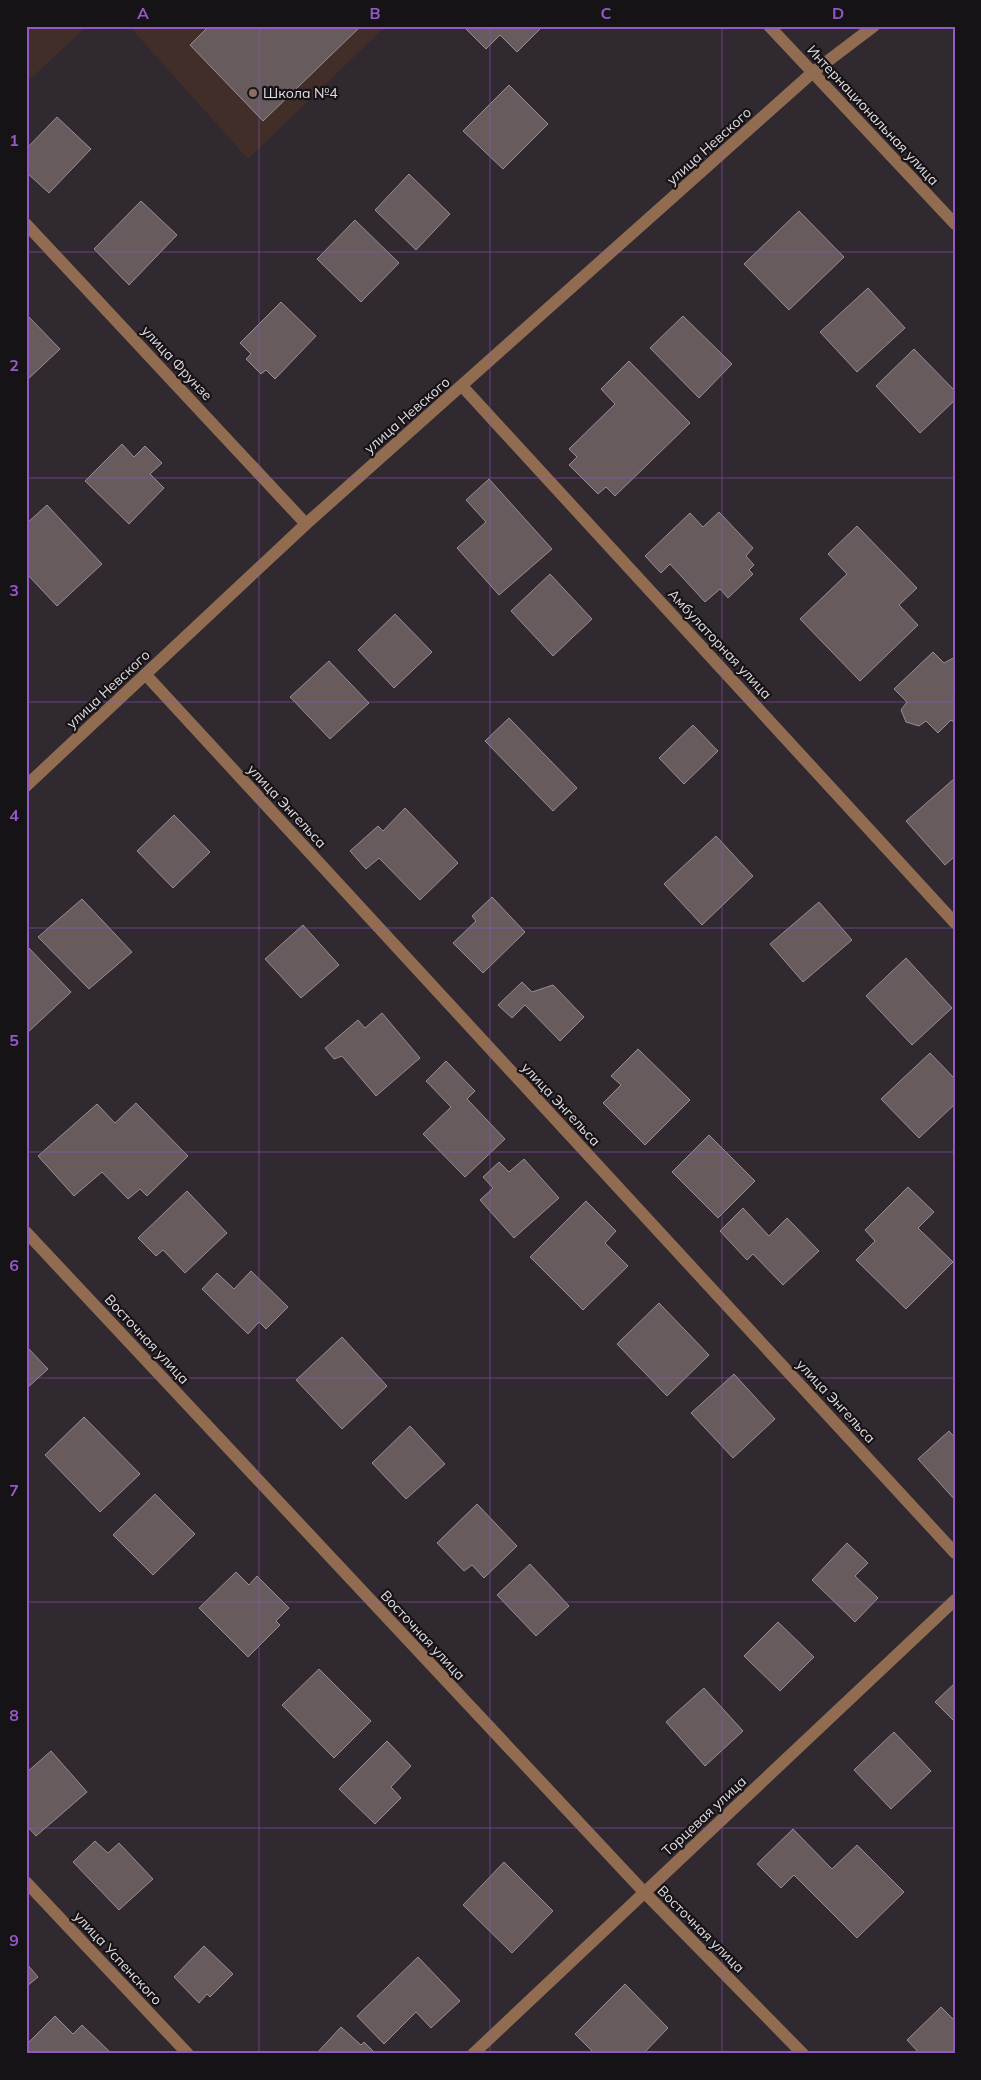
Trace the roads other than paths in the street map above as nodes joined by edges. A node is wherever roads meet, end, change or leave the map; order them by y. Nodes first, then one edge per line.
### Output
1 (769, 26) edge
2 (874, 26) edge
3 (812, 73) junction
4 (26, 224) edge
5 (955, 224) edge
6 (462, 386) junction
7 (306, 524) junction
8 (146, 675) junction
9 (26, 786) edge
10 (955, 923) edge
11 (26, 1232) edge
12 (955, 1552) edge
13 (955, 1600) edge
14 (26, 1882) edge
15 (644, 1892) junction
16 (188, 2054) edge
17 (473, 2054) edge
18 (803, 2054) edge

1 - 3 street, Интернациональная улица
2 - 3 street, улица Невского
3 - 5 street, Интернациональная улица
3 - 6 street, улица Невского
4 - 7 street, улица Фрунзе
6 - 7 street, улица Невского
6 - 10 street, Амбулаторная улица
7 - 8 street, улица Невского
8 - 9 street, улица Невского
8 - 12 street, улица Энгельса
11 - 15 street, Восточная улица
13 - 15 street, Торцевая улица
14 - 16 street, улица Успенского
15 - 17 street, Торцевая улица
15 - 18 street, Восточная улица

